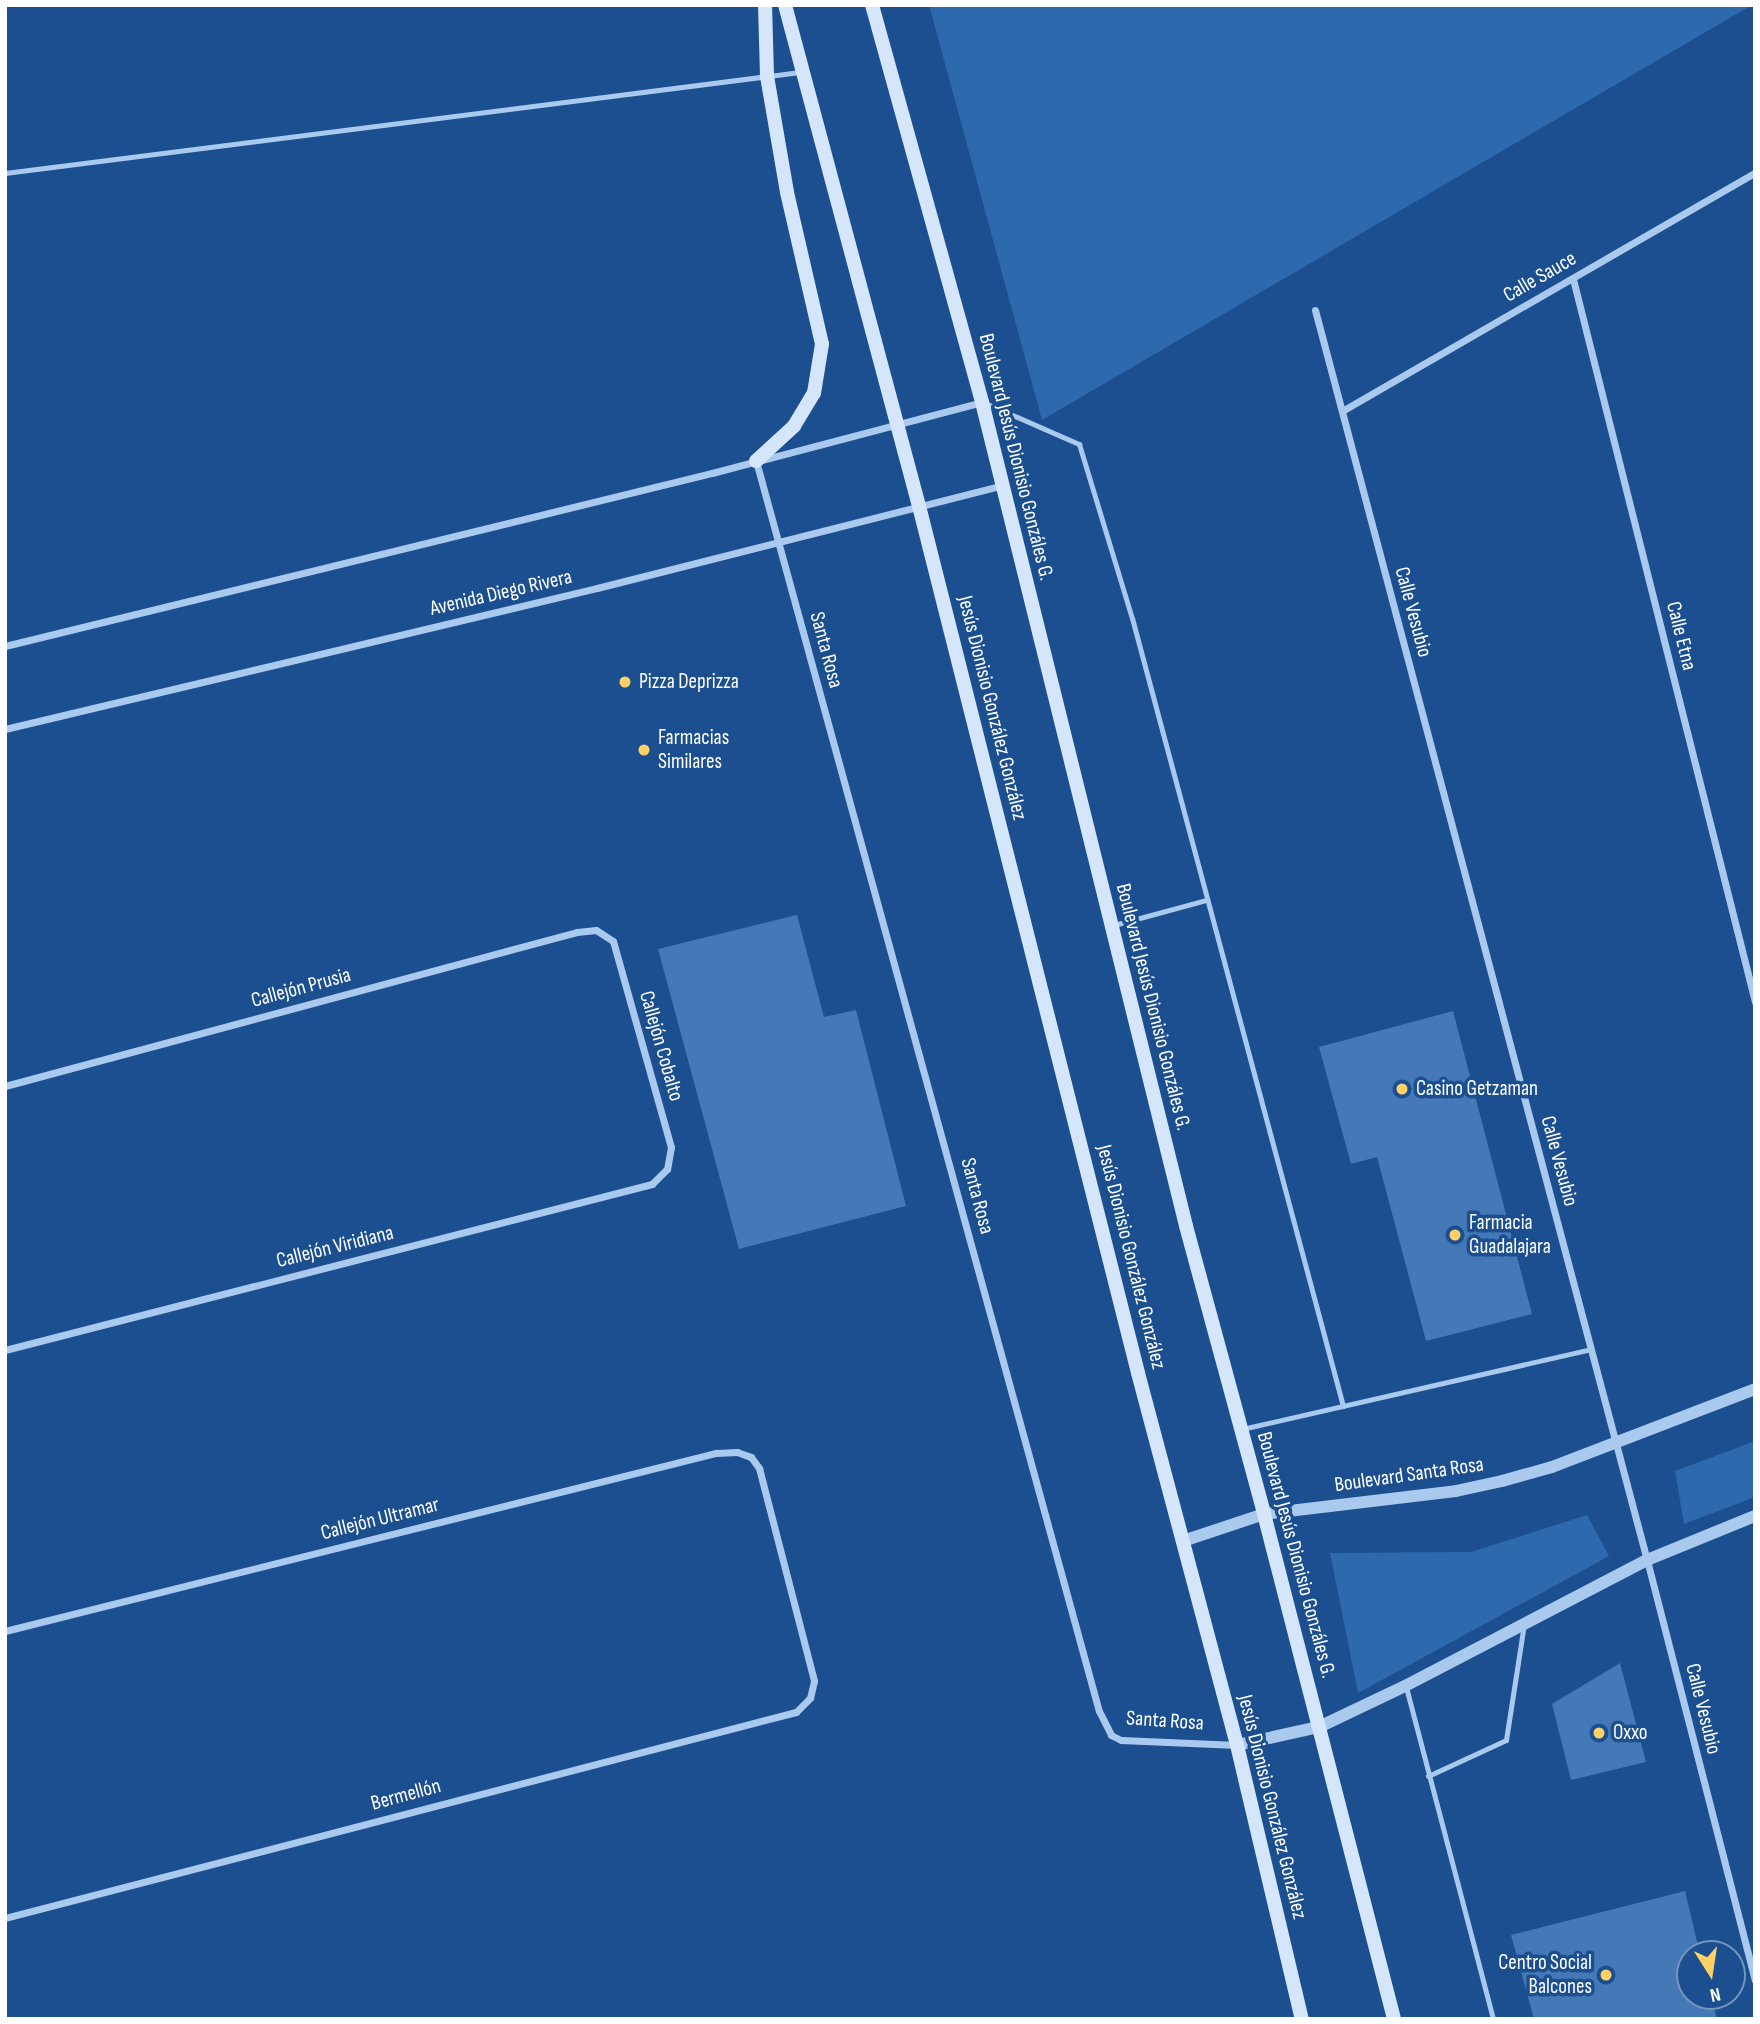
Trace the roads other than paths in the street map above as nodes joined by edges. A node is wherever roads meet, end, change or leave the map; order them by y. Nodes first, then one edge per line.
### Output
1 (765, 5) edge
2 (785, 5) edge
3 (872, 5) edge
4 (803, 72) junction
5 (767, 76) junction
6 (5, 173) edge
7 (1755, 173) edge
8 (1573, 279) junction
9 (1315, 310) dead end
10 (982, 402) junction
11 (1342, 411) junction
12 (897, 424) junction
13 (756, 461) junction
14 (1003, 485) junction
15 (919, 506) junction
16 (777, 542) junction
17 (5, 646) edge
18 (5, 729) edge
19 (1206, 900) junction
20 (1112, 926) junction
21 (607, 934) joint
22 (1755, 1002) edge
23 (5, 1086) edge
24 (667, 1169) joint
25 (1591, 1349) junction
26 (5, 1350) edge
27 (1755, 1389) edge
28 (1343, 1406) junction
29 (1242, 1429) junction
30 (1616, 1443) junction
31 (1264, 1514) junction
32 (1755, 1516) edge
33 (1182, 1541) junction
34 (1647, 1560) junction
35 (1524, 1624) junction
36 (5, 1631) edge
37 (1405, 1686) junction
38 (810, 1698) joint
39 (1319, 1727) junction
40 (1237, 1745) junction
41 (1428, 1776) junction
42 (5, 1918) edge
43 (1755, 1980) edge
44 (1302, 2019) edge
45 (1394, 2019) edge
46 (1493, 2019) edge

1 - 5 main road
2 - 4 main road
3 - 10 main road, Boulevard Jesús Dionisio Gonzáles G.
4 - 5 lane
4 - 12 main road
5 - 6 lane
5 - 13 main road
7 - 8 street, Calle Sauce
8 - 11 street, Calle Sauce
8 - 22 street, Calle Etna
9 - 11 street, Calle Vesubio
10 - 12 street
10 - 14 main road, Boulevard Jesús Dionisio Gonzáles G.
10 - 19 lane
11 - 25 street, Calle Vesubio
12 - 13 street
12 - 15 main road
13 - 16 street, Santa Rosa
13 - 17 street
14 - 15 street, Avenida Diego Rivera
14 - 20 main road, Boulevard Jesús Dionisio Gonzáles G.
15 - 16 street, Avenida Diego Rivera
15 - 33 main road, Jesús Dionisio González González
16 - 18 street, Avenida Diego Rivera
16 - 40 street, Santa Rosa
19 - 20 lane
19 - 28 lane
20 - 29 main road, Boulevard Jesús Dionisio Gonzáles G.
21 - 23 street, Callejón Prusia
21 - 24 street, Callejón Cobalto
24 - 26 street, Callejón Viridiana
25 - 28 lane
25 - 30 street, Calle Vesubio
27 - 30 street, Boulevard Santa Rosa
28 - 29 lane
29 - 31 main road, Boulevard Jesús Dionisio Gonzáles G.
30 - 31 street, Boulevard Santa Rosa
30 - 34 street, Calle Vesubio
31 - 33 street, Boulevard Santa Rosa
31 - 39 main road, Boulevard Jesús Dionisio Gonzáles G.
32 - 34 street
33 - 40 main road, Jesús Dionisio González González
34 - 35 street
34 - 43 street, Calle Vesubio
35 - 37 street
35 - 41 lane
36 - 38 street, Callejón Ultramar
37 - 39 street
37 - 41 lane
38 - 42 street, Bermellón
39 - 40 street, Santa Rosa
39 - 45 main road, Boulevard Jesús Dionisio Gonzáles G.
40 - 44 main road, Jesús Dionisio González González
41 - 46 lane

